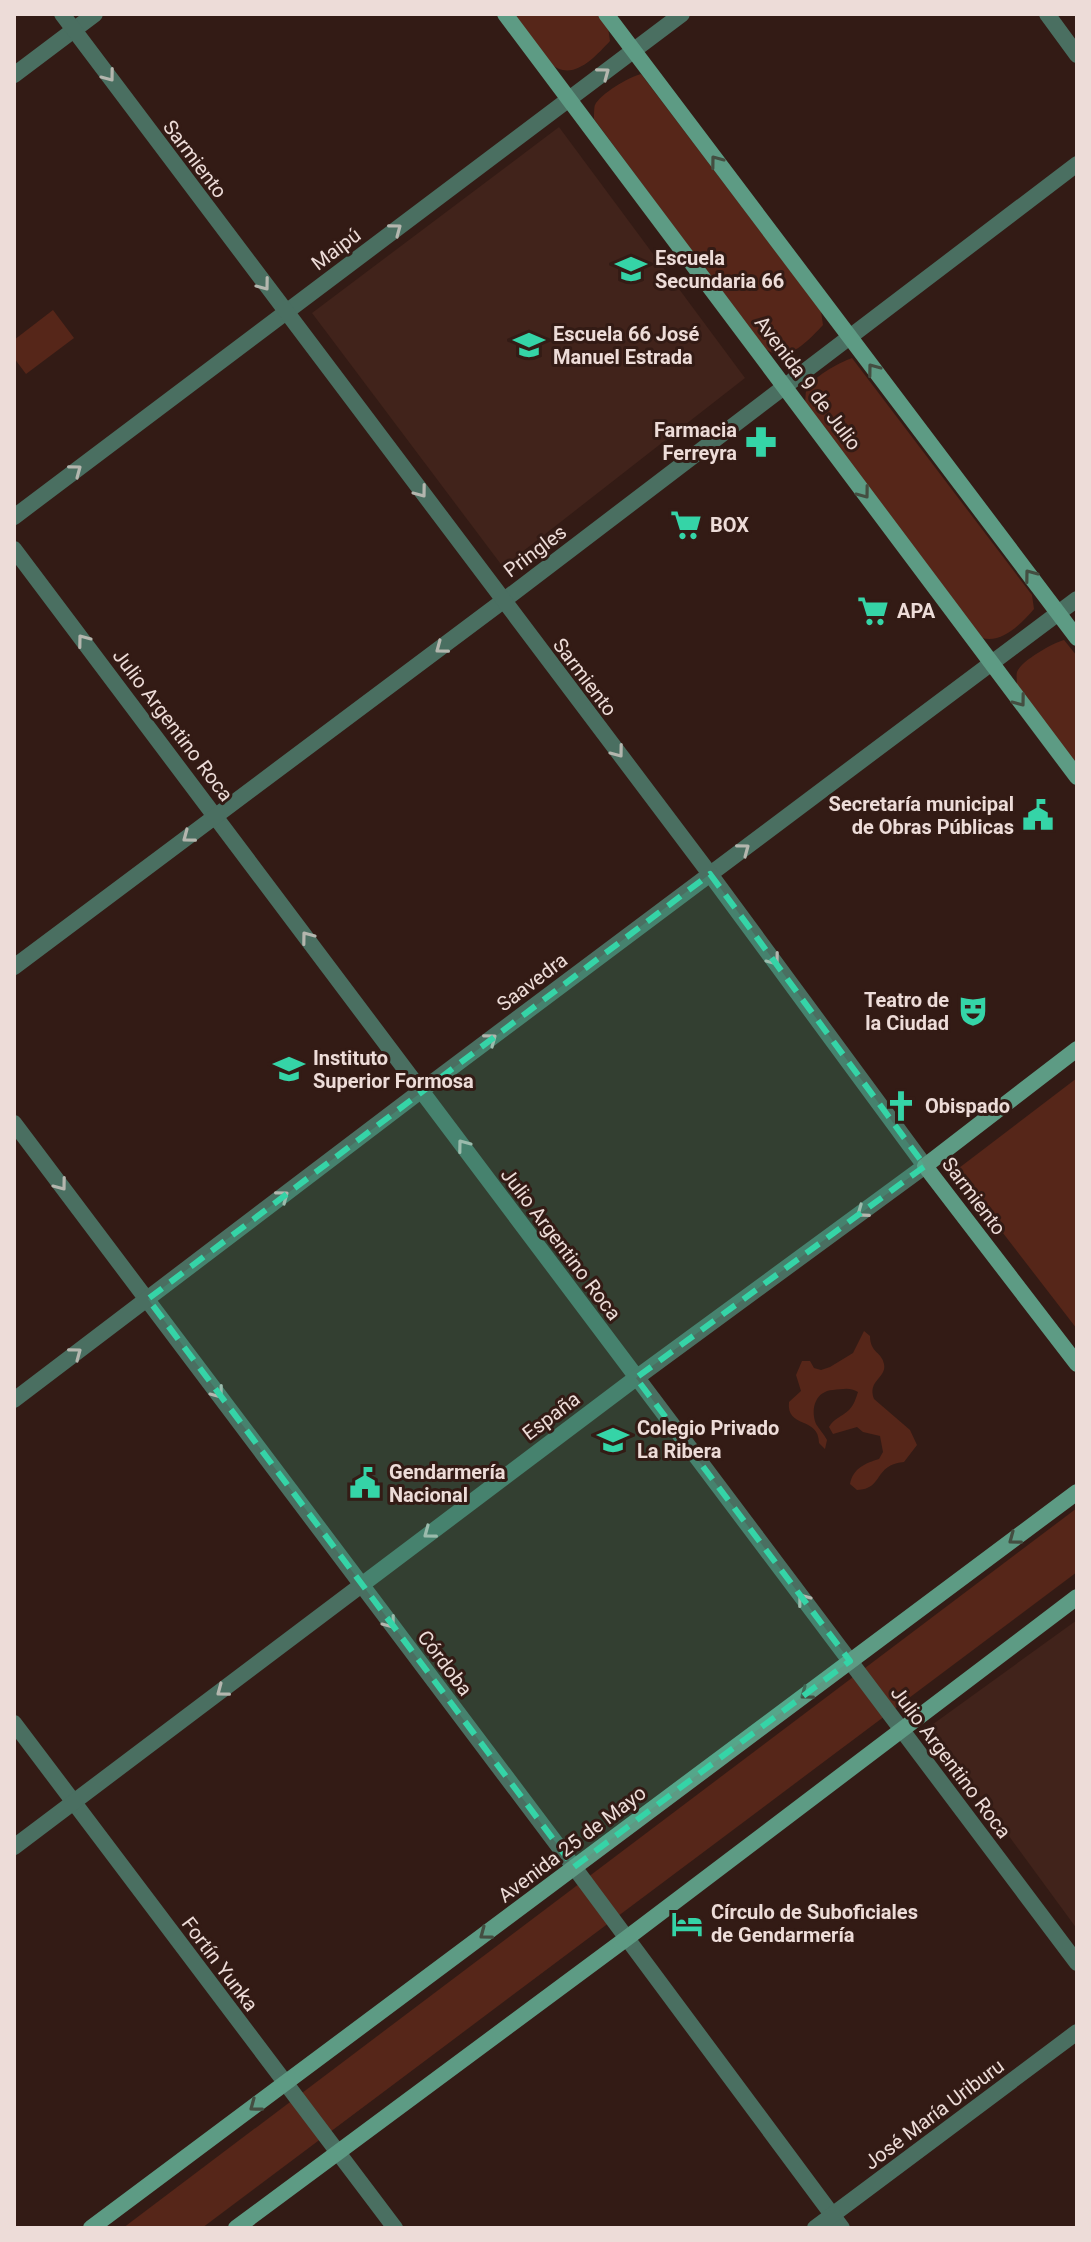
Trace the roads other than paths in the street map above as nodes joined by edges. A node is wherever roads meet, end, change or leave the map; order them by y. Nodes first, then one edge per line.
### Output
1 (62, 14) edge
2 (95, 14) edge
3 (505, 14) edge
4 (606, 14) edge
5 (682, 14) edge
6 (1047, 14) edge
7 (74, 30) junction
8 (633, 51) junction
9 (1077, 55) edge
10 (14, 75) edge
11 (570, 99) junction
12 (1077, 164) edge
13 (285, 313) junction
14 (849, 337) junction
15 (784, 385) junction
16 (14, 517) edge
17 (14, 549) edge
18 (1077, 599) edge
19 (503, 601) junction
20 (1059, 613) junction
21 (1077, 638) edge
22 (991, 664) junction
23 (1077, 777) edge
24 (216, 816) junction
25 (710, 874) junction
26 (14, 967) edge
27 (1077, 1049) edge
28 (422, 1090) junction
29 (14, 1123) edge
30 (925, 1166) junction
31 (148, 1299) junction
32 (1077, 1364) edge
33 (636, 1378) junction
34 (14, 1400) edge
35 (1077, 1492) edge
36 (361, 1585) junction
37 (1077, 1597) edge
38 (850, 1661) junction
39 (14, 1723) edge
40 (901, 1729) junction
41 (74, 1803) junction
42 (14, 1847) edge
43 (574, 1867) junction
44 (627, 1938) junction
45 (1077, 1963) edge
46 (1077, 2032) edge
47 (285, 2083) junction
48 (339, 2152) junction
49 (837, 2222) edge
50 (91, 2228) edge
51 (236, 2228) edge
52 (395, 2228) edge
53 (815, 2228) edge

1 - 7 street, Sarmiento
2 - 7 street
3 - 11 main road, Avenida 9 de Julio
4 - 8 main road
5 - 8 street, Maipú
6 - 9 street
7 - 10 street
7 -> 13 street, Sarmiento
11 -> 8 street, Maipú
14 -> 8 main road
13 -> 11 street, Maipú
11 - 15 main road, Avenida 9 de Julio
12 - 14 street, Pringles
16 -> 13 street, Maipú
13 -> 19 street, Sarmiento
14 - 15 street, Pringles
20 -> 14 main road
15 - 19 street, Pringles
15 -> 22 main road, Avenida 9 de Julio
24 -> 17 street, Julio Argentino Roca
18 - 20 street, Saavedra
19 -> 24 street, Pringles
19 -> 25 street, Sarmiento
20 - 21 main road
20 - 22 street, Saavedra
22 -> 23 main road, Avenida 9 de Julio
25 -> 22 street, Saavedra
24 -> 26 street, Pringles
28 -> 24 street, Julio Argentino Roca
28 -> 25 street, Saavedra
25 -> 30 street, Sarmiento
27 - 30 main road, España
31 -> 28 street, Saavedra
33 -> 28 street, Julio Argentino Roca
29 -> 31 street, Córdoba
30 - 32 main road, Sarmiento
30 -> 33 street, España
34 -> 31 street, Saavedra
31 -> 36 street, Córdoba
33 -> 36 street, España
38 -> 33 street, Julio Argentino Roca
35 -> 38 main road, Avenida 25 de Mayo
36 -> 41 street, España
36 -> 43 street, Córdoba
37 - 40 main road
38 - 40 street, Julio Argentino Roca
38 -> 43 main road, Avenida 25 de Mayo
39 - 41 street, Fortín Yunka
40 - 44 main road
40 - 45 street, Julio Argentino Roca
41 - 42 street, España
41 - 47 street, Fortín Yunka
43 - 44 street, Córdoba
43 -> 47 main road, Avenida 25 de Mayo
44 - 48 main road
44 - 49 street, Córdoba
46 - 49 street, José María Uriburu
47 - 48 street, Fortín Yunka
47 -> 50 main road, Avenida 25 de Mayo
48 - 51 main road
48 - 52 street, Fortín Yunka
49 - 53 street, José María Uriburu

